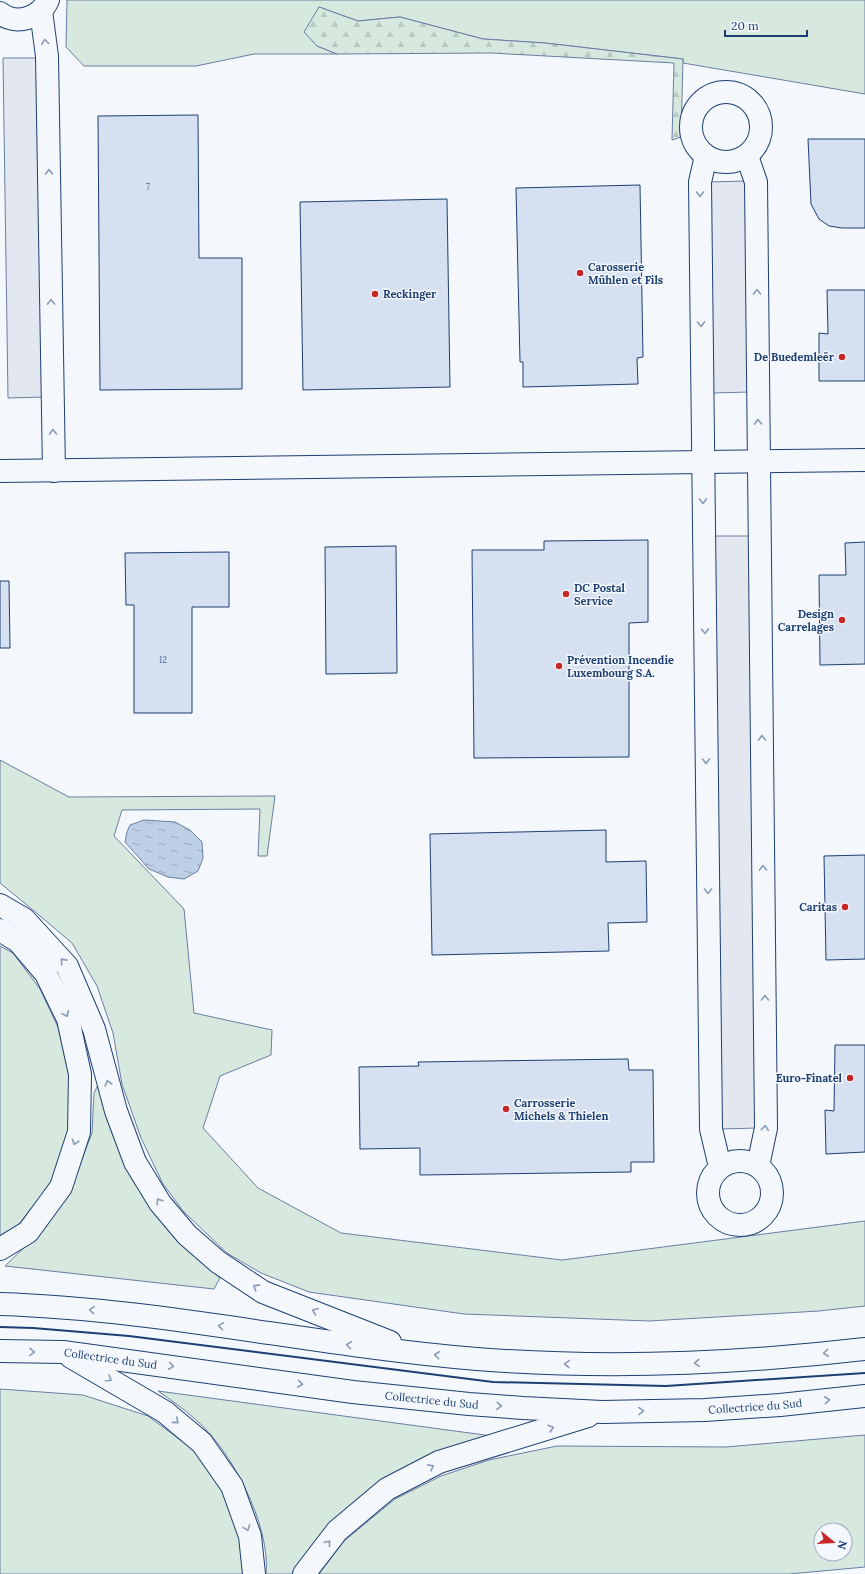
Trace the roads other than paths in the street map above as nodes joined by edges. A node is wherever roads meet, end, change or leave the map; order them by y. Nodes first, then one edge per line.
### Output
1 (44, 5) edge
2 (1, 17) edge
3 (706, 156) junction
4 (747, 156) junction
5 (865, 460) edge
6 (759, 461) junction
7 (703, 462) junction
8 (0, 471) edge
9 (54, 471) junction
10 (0, 905) edge
11 (0, 930) edge
12 (758, 1166) junction
13 (720, 1167) junction
14 (0, 1249) edge
15 (0, 1304) edge
16 (865, 1349) edge
17 (0, 1351) edge
18 (63, 1352) junction
19 (416, 1352) junction
20 (865, 1396) edge
21 (602, 1412) junction
22 (254, 1574) edge
23 (304, 1574) edge

1 - 2 main road
9 -> 1 main road
3 - 4 main road
3 - 4 main road
3 -> 7 main road
6 -> 4 main road
5 - 6 main road
6 - 7 main road
12 -> 6 main road
7 - 9 main road
7 -> 13 main road
8 - 9 main road
19 -> 10 main road
11 -> 14 main road
12 - 13 main road
12 - 13 main road
19 -> 15 main road
16 -> 19 main road
17 -> 18 main road, Collectrice du Sud
18 -> 21 main road, Collectrice du Sud
18 -> 22 main road
21 -> 20 main road, Collectrice du Sud
23 -> 21 main road

